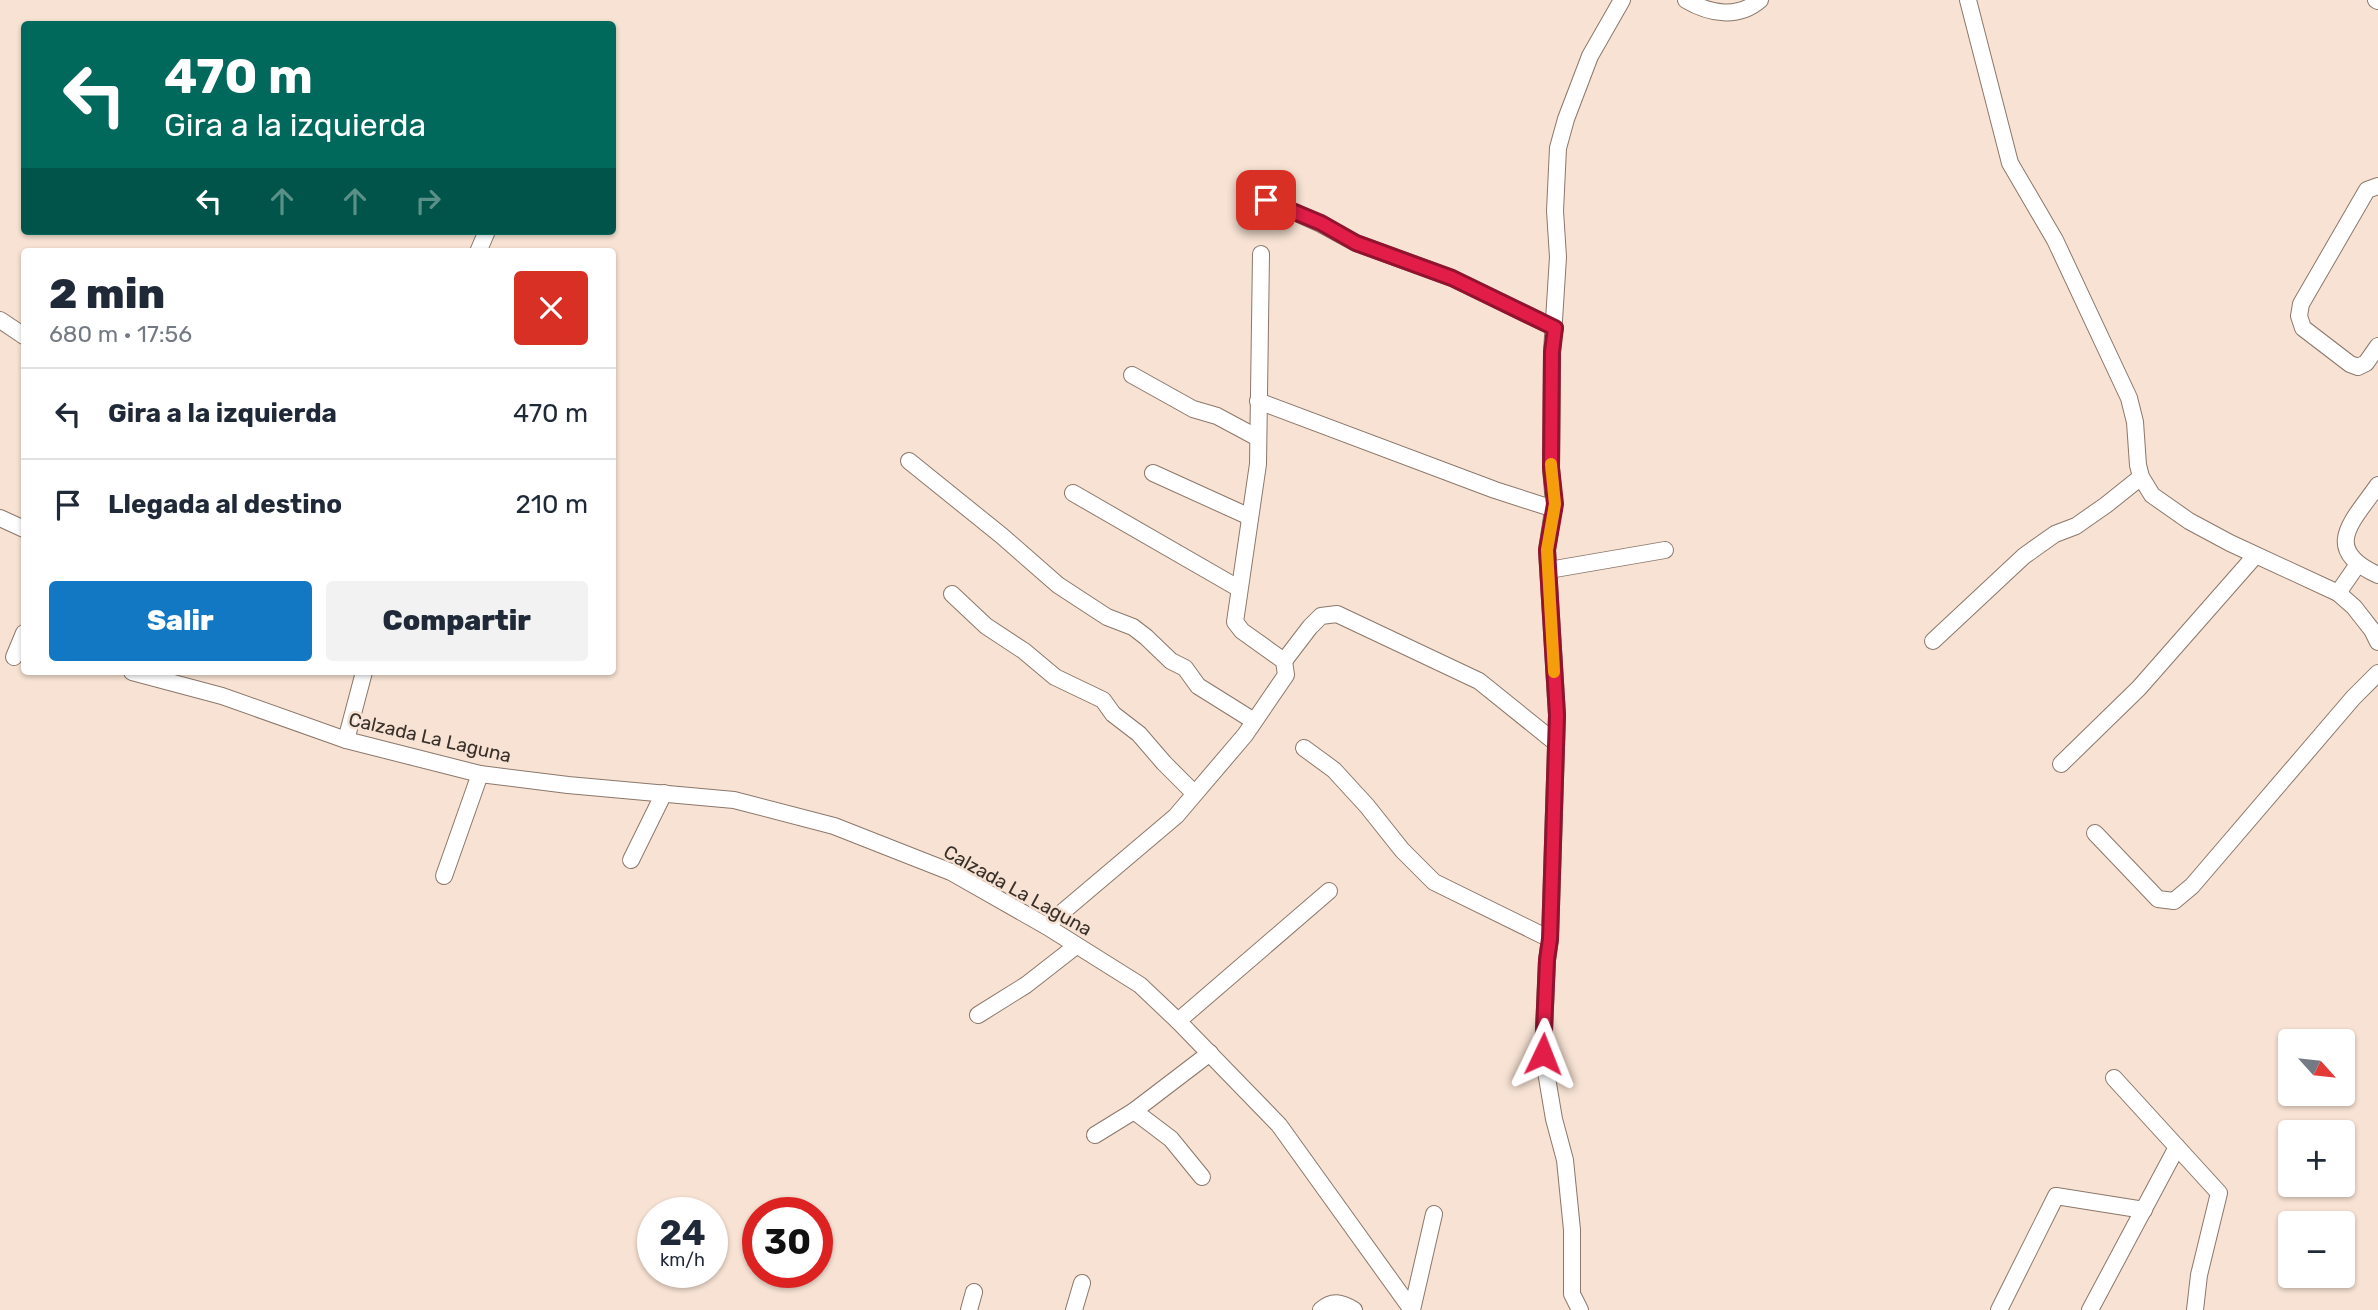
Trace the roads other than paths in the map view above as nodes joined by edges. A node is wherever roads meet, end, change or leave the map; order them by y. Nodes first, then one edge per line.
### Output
1 (1622, 0) edge
2 (1686, 0) edge
3 (1760, 0) edge
4 (1968, 0) edge
5 (2378, 186) edge
6 (1266, 200) dead end
7 (1261, 254) dead end
8 (0, 320) edge
9 (1555, 328) junction
10 (21, 334) edge
11 (2378, 346) edge
12 (1132, 375) dead end
13 (1258, 401) junction
14 (1258, 438) junction
15 (909, 461) dead end
16 (1153, 473) dead end
17 (2140, 477) junction
18 (2378, 485) edge
19 (1073, 493) dead end
20 (1554, 509) junction
21 (1250, 517) junction
22 (0, 518) edge
23 (21, 528) edge
24 (1665, 550) dead end
25 (2255, 556) junction
26 (2358, 564) junction
27 (1549, 570) junction
28 (2378, 575) edge
29 (1238, 588) junction
30 (2338, 593) junction
31 (952, 594) dead end
32 (21, 639) edge
33 (1933, 641) dead end
34 (2378, 642) edge
35 (13, 656) edge
36 (1284, 662) junction
37 (2378, 673) edge
38 (144, 675) edge
39 (363, 675) edge
40 (1254, 721) junction
41 (346, 740) junction
42 (1556, 743) junction
43 (1304, 748) dead end
44 (2061, 764) dead end
45 (480, 774) junction
46 (664, 793) junction
47 (1194, 793) junction
48 (2095, 833) dead end
49 (631, 860) dead end
50 (444, 876) dead end
51 (1329, 891) dead end
52 (1046, 926) junction
53 (1550, 939) junction
54 (1076, 946) junction
55 (978, 1015) dead end
56 (1178, 1021) junction
57 (1210, 1053) junction
58 (2114, 1078) dead end
59 (1134, 1111) junction
60 (1095, 1135) dead end
61 (2177, 1147) junction
62 (1202, 1177) dead end
63 (2144, 1210) junction
64 (1434, 1214) dead end
65 (2199, 1275) junction
66 (1083, 1283) dead end
67 (974, 1292) dead end
68 (969, 1310) edge
69 (1074, 1310) edge
70 (1321, 1310) edge
71 (1354, 1310) edge
72 (1412, 1310) edge
73 (1580, 1310) edge
74 (1999, 1310) edge
75 (2090, 1310) edge
76 (2182, 1310) edge
77 (2195, 1310) edge

1 - 9 street
2 - 3 street
4 - 17 street
5 - 11 street
6 - 9 street
7 - 13 street
8 - 10 street
9 - 20 street
12 - 14 street
13 - 14 street
13 - 20 street
14 - 21 street
15 - 40 street
16 - 21 street
17 - 25 street
17 - 33 street
18 - 26 street
19 - 29 street
20 - 27 street
21 - 29 street
22 - 23 street
24 - 27 street
25 - 30 street
25 - 44 street
26 - 28 street
26 - 30 street
27 - 42 street
29 - 36 street
30 - 34 street
31 - 47 street
32 - 35 street
36 - 40 street
36 - 42 street
37 - 48 street
38 - 41 street, Calzada La Laguna
39 - 41 street
40 - 47 street
41 - 45 street, Calzada La Laguna
42 - 53 street
43 - 53 street
45 - 46 street, Calzada La Laguna
45 - 50 street
46 - 49 street
46 - 52 street, Calzada La Laguna
47 - 52 street
51 - 56 street
52 - 54 street, Calzada La Laguna
53 - 73 street
54 - 55 street
54 - 56 street, Calzada La Laguna
56 - 57 street, Calzada La Laguna
57 - 59 street
57 - 72 street, Calzada La Laguna
58 - 61 street
59 - 60 street
59 - 62 street
61 - 63 street
61 - 65 street
63 - 74 street
63 - 75 street
64 - 72 street
65 - 76 street
65 - 77 street
66 - 69 street
67 - 68 street
70 - 71 street

